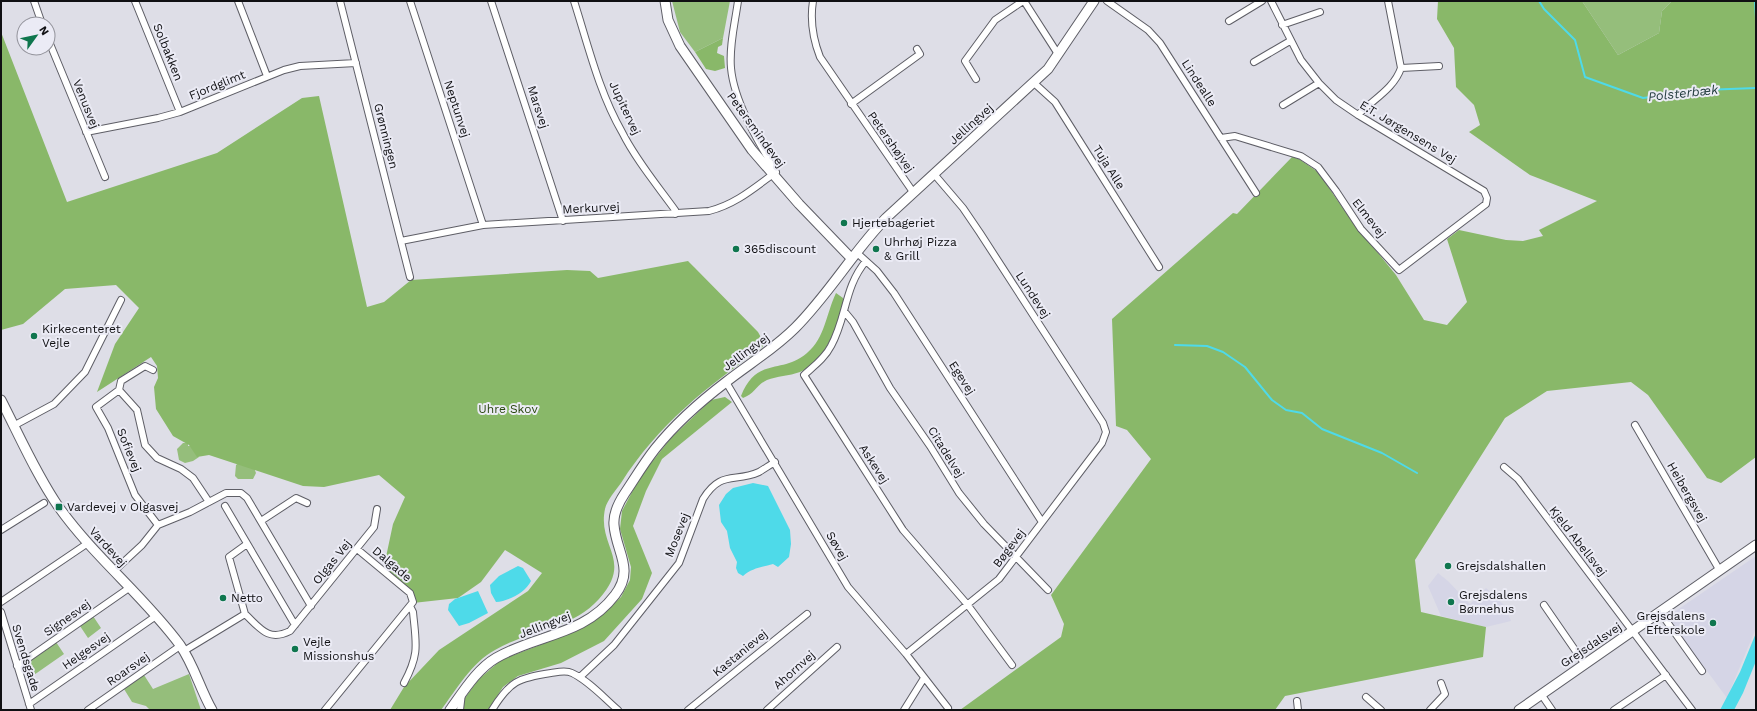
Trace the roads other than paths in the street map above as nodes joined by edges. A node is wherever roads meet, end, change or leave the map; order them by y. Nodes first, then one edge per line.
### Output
1 (34, 1) edge
2 (135, 1) edge
3 (238, 1) edge
4 (340, 1) edge
5 (410, 1) edge
6 (491, 1) edge
7 (574, 1) edge
8 (665, 1) edge
9 (738, 1) edge
10 (813, 1) edge
11 (1023, 1) edge
12 (1094, 1) edge
13 (1107, 1) edge
14 (1262, 1) edge
15 (1271, 1) edge
16 (1388, 1) edge
17 (1320, 12) dead end
18 (39, 16) edge
19 (1229, 21) dead end
20 (1282, 25) junction
21 (1290, 40) junction
22 (917, 49) dead end
23 (1058, 54) junction
24 (55, 56) edge
25 (1254, 62) dead end
26 (356, 63) junction
27 (1439, 66) dead end
28 (1400, 68) junction
29 (267, 76) junction
30 (976, 79) dead end
31 (1034, 83) junction
32 (1319, 83) junction
33 (851, 104) junction
34 (1283, 105) dead end
35 (180, 112) junction
36 (1358, 115) junction
37 (86, 132) junction
38 (1221, 138) junction
39 (934, 174) junction
40 (773, 175) junction
41 (105, 177) dead end
42 (913, 192) junction
43 (1256, 193) dead end
44 (1488, 198) joint
45 (675, 214) junction
46 (563, 221) junction
47 (483, 225) junction
48 (401, 241) junction
49 (854, 255) junction
50 (866, 261) junction
51 (1159, 267) dead end
52 (410, 277) dead end
53 (121, 300) dead end
54 (844, 311) junction
55 (153, 370) dead end
56 (726, 382) junction
57 (119, 390) junction
58 (2, 403) edge
59 (15, 425) junction
60 (1635, 425) dead end
61 (1106, 432) joint
62 (775, 462) junction
63 (1504, 467) dead end
64 (209, 502) junction
65 (44, 503) dead end
66 (307, 503) dead end
67 (225, 506) dead end
68 (377, 509) dead end
69 (261, 521) junction
70 (1042, 522) junction
71 (158, 525) junction
72 (1, 530) edge
73 (88, 543) junction
74 (247, 544) junction
75 (1756, 545) edge
76 (357, 549) junction
77 (1017, 557) junction
78 (114, 571) junction
79 (1720, 571) junction
80 (129, 588) junction
81 (1048, 590) dead end
82 (1, 602) edge
83 (967, 604) junction
84 (1544, 605) dead end
85 (311, 606) junction
86 (410, 606) junction
87 (1, 612) edge
88 (1660, 612) junction
89 (245, 614) junction
90 (807, 614) dead end
91 (156, 616) junction
92 (295, 625) junction
93 (1633, 631) junction
94 (837, 647) dead end
95 (182, 648) junction
96 (906, 654) junction
97 (1584, 663) junction
98 (1012, 665) dead end
99 (17, 666) junction
100 (1702, 671) dead end
101 (1666, 674) junction
102 (580, 677) junction
103 (924, 678) junction
104 (404, 683) dead end
105 (1441, 683) dead end
106 (462, 694) junction
107 (1541, 694) junction
108 (1366, 697) dead end
109 (1297, 701) dead end
110 (30, 707) edge
111 (210, 707) edge
112 (948, 708) dead end
113 (88, 710) edge
114 (325, 710) edge
115 (450, 710) edge
116 (460, 710) edge
117 (492, 710) edge
118 (618, 710) edge
119 (688, 710) edge
120 (767, 710) edge
121 (904, 710) edge
122 (1298, 710) edge
123 (1381, 710) edge
124 (1430, 710) edge
125 (1519, 710) edge
126 (1552, 710) edge
127 (1614, 710) edge
128 (1692, 710) edge

1 - 18 street
2 - 35 street, Solbakken
3 - 29 street
4 - 26 street, Grønningen
5 - 47 street, Neptunvej
6 - 46 street, Marsvej
7 - 45 street, Jupitervej
8 - 40 main road, Petersmindevej
9 - 40 street
10 - 33 street, Petershøjvej
11 - 23 street
11 - 30 street
12 - 23 main road, Jellingvej
13 - 38 street, Lindealle
14 - 19 street
15 - 20 street, E.T. Jørgensens Vej
16 - 28 street
17 - 20 street
20 - 21 street, E.T. Jørgensens Vej
21 - 25 street
21 - 32 street, E.T. Jørgensens Vej
22 - 33 street
23 - 31 main road, Jellingvej
24 - 37 street, Venusvej
26 - 29 street, Fjordglimt
26 - 48 street, Grønningen
27 - 28 street
28 - 36 street
29 - 35 street, Fjordglimt
31 - 39 main road, Jellingvej
31 - 51 street, Tuja Alle
32 - 34 street
32 - 36 street, E.T. Jørgensens Vej
33 - 42 street, Petershøjvej
35 - 37 street, Fjordglimt
36 - 44 street, E.T. Jørgensens Vej
37 - 41 street, Venusvej
38 - 43 street, Lindealle
38 - 44 street, Elmevej
39 - 42 main road, Jellingvej
39 - 61 street, Lundevej
40 - 45 street, Merkurvej
40 - 49 main road, Petersmindevej
42 - 49 main road, Jellingvej
45 - 46 street, Merkurvej
46 - 47 street, Merkurvej
47 - 48 street, Merkurvej
48 - 52 street, Grønningen
49 - 50 street, Egevej
49 - 56 main road, Jellingvej
50 - 54 street, Askevej
50 - 70 street, Egevej
53 - 59 street
54 - 77 street, Citadelvej
54 - 83 street, Askevej
55 - 57 street, Sofievej
56 - 62 street, Søvej
56 - 106 main road, Jellingvej
57 - 64 street, Sofievej
57 - 71 street, Sofievej
58 - 59 main road, Vardevej
59 - 73 main road, Vardevej
60 - 79 street, Heibergsvej
61 - 70 street, Bøgevej
62 - 96 street, Søvej
62 - 102 street, Mosevej
63 - 93 street, Kjeld Abellsvej
64 - 69 street
64 - 71 street
65 - 72 street
66 - 69 street
67 - 74 street
68 - 76 street, Olgas Vej
69 - 85 street
70 - 77 street, Bøgevej
71 - 78 street
73 - 78 main road, Vardevej
73 - 82 street
74 - 89 street
74 - 92 street
75 - 79 main road, Grejsdalsvej
76 - 85 street, Olgas Vej
76 - 86 street, Dalgade
77 - 81 street, Citadelvej
77 - 83 street, Bøgevej
78 - 80 main road, Vardevej
79 - 88 main road, Grejsdalsvej
80 - 91 main road, Vardevej
80 - 99 street, Signesvej
83 - 96 street, Bøgevej
83 - 98 street, Askevej
84 - 97 street
85 - 92 street, Olgas Vej
86 - 104 street
86 - 114 street
87 - 99 street, Svendsgade
88 - 93 main road, Grejsdalsvej
88 - 100 street
89 - 92 street, Olgas Vej
89 - 95 street
90 - 119 street, Kastanievej
91 - 95 main road, Vardevej
91 - 110 street, Helgesvej
93 - 97 main road, Grejsdalsvej
93 - 101 street, Kjeld Abellsvej
94 - 120 street, Ahornvej
95 - 111 main road, Vardevej
95 - 113 street, Roarsvej
96 - 103 street, Søvej
97 - 107 main road, Grejsdalsvej
99 - 110 street, Svendsgade
101 - 127 street
101 - 128 street, Kjeld Abellsvej
102 - 117 street
102 - 118 street
103 - 112 street, Søvej
103 - 121 street
105 - 124 street
106 - 115 main road, Jellingvej
106 - 116 street
107 - 125 main road, Grejsdalsvej
107 - 126 street
108 - 123 street
109 - 122 street

